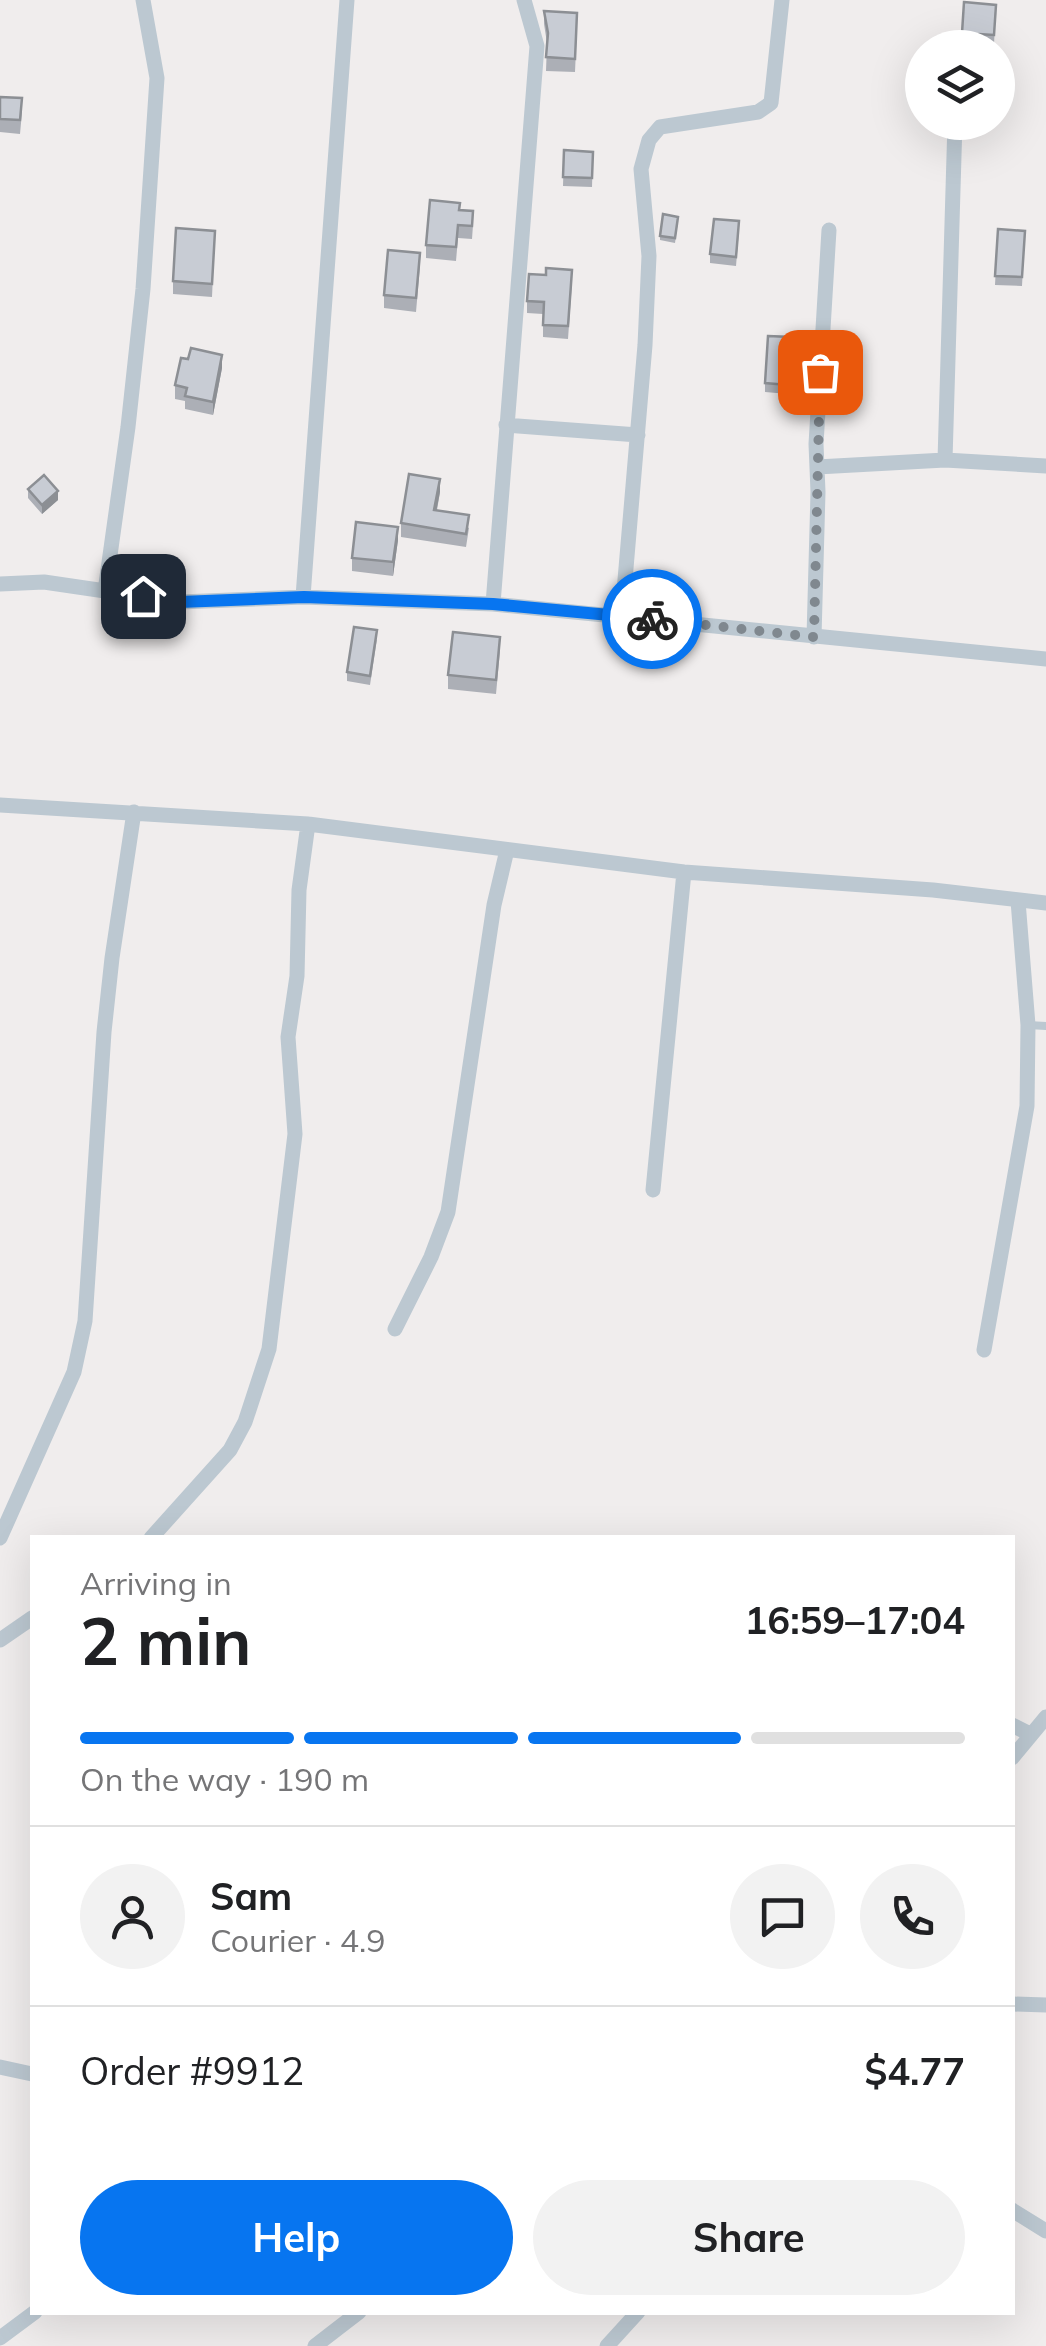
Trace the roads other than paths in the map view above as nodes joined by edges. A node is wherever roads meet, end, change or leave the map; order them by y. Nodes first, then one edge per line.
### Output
1 (144, 0) edge
2 (347, 0) edge
3 (524, 0) edge
4 (782, 0) edge
5 (954, 140) edge
6 (829, 230) dead end
7 (506, 425) junction
8 (638, 435) junction
9 (944, 460) junction
10 (1046, 466) edge
11 (818, 468) junction
12 (0, 584) edge
13 (106, 591) junction
14 (304, 597) junction
15 (493, 604) junction
16 (622, 615) junction
17 (814, 637) junction
18 (1046, 659) edge
19 (0, 806) edge
20 (134, 812) junction
21 (308, 824) junction
22 (506, 850) junction
23 (684, 872) junction
24 (1018, 902) junction
25 (1046, 903) edge
26 (1028, 1025) junction
27 (1046, 1026) edge
28 (653, 1190) dead end
29 (395, 1329) dead end
30 (984, 1350) dead end
31 (154, 1535) edge
32 (0, 1538) edge
33 (30, 1619) edge
34 (0, 1640) edge
35 (1046, 1717) edge
36 (1015, 1726) edge
37 (1030, 1734) junction
38 (1015, 1754) edge
39 (1015, 2004) edge
40 (1046, 2006) edge
41 (0, 2067) edge
42 (30, 2074) edge
43 (1015, 2212) edge
44 (1046, 2230) edge
45 (31, 2315) edge
46 (355, 2315) edge
47 (635, 2315) edge
48 (0, 2338) edge
49 (314, 2346) edge
50 (607, 2346) edge

1 - 13 street
2 - 14 street
3 - 7 street
4 - 8 street
5 - 9 street
6 - 11 street
7 - 8 street
7 - 15 street
8 - 16 street
9 - 10 street
9 - 11 street
11 - 17 street
12 - 13 street
13 - 14 street
14 - 15 street
15 - 16 street
16 - 17 street
17 - 18 street
19 - 20 street
20 - 21 street
20 - 32 street
21 - 22 street
21 - 31 street
22 - 23 street
22 - 29 street
23 - 24 street
23 - 28 street
24 - 25 street
24 - 26 street
26 - 27 lane
26 - 30 street
33 - 34 street
35 - 37 street
36 - 37 street
37 - 38 street
39 - 40 street
41 - 42 street
43 - 44 street
45 - 48 street
46 - 49 street
47 - 50 street

